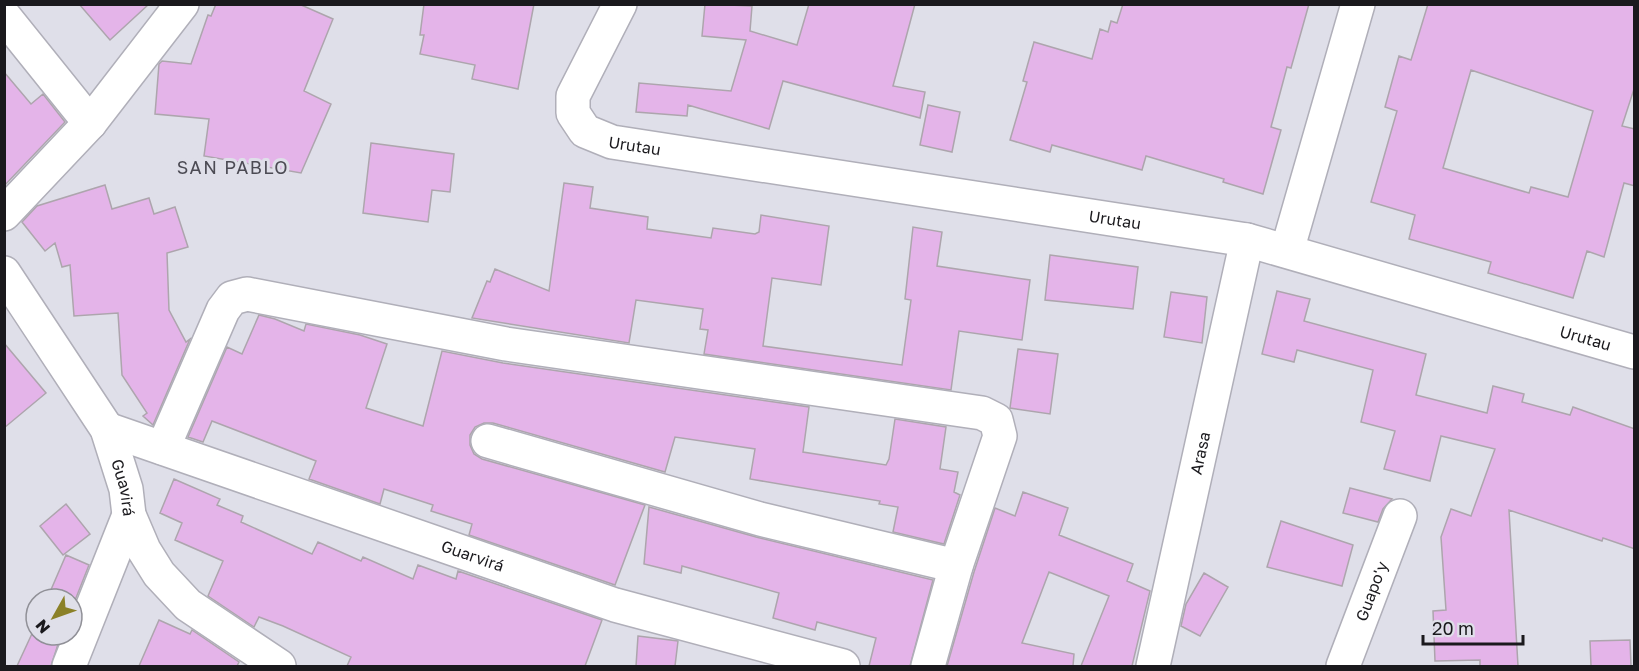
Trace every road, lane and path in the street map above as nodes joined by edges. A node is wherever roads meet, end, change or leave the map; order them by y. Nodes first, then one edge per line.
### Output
1 (182, 4) edge
2 (620, 4) edge
3 (1358, 4) edge
4 (4, 16) edge
5 (90, 123) junction
6 (4, 214) edge
7 (1247, 240) junction
8 (1287, 251) junction
9 (4, 273) edge
10 (1635, 352) edge
11 (107, 429) junction
12 (488, 441) dead end
13 (163, 448) junction
14 (129, 516) junction
15 (1400, 516) dead end
16 (956, 566) junction
17 (69, 666) edge
18 (279, 666) edge
19 (843, 666) edge
20 (928, 666) edge
21 (1153, 666) edge
22 (1343, 666) edge

1 - 5 street
2 - 7 street, Urutau
3 - 8 street
4 - 5 street
5 - 6 street
7 - 8 street, Urutau
7 - 21 street, Arasa
8 - 10 street, Urutau
9 - 11 street, Guavirá
11 - 13 street, Guarvirá
11 - 14 street, Guavirá
12 - 16 street
13 - 16 street
13 - 19 street, Guarvirá
14 - 17 street
14 - 18 street, Guavirá
15 - 22 street, Guapo'y
16 - 20 street

